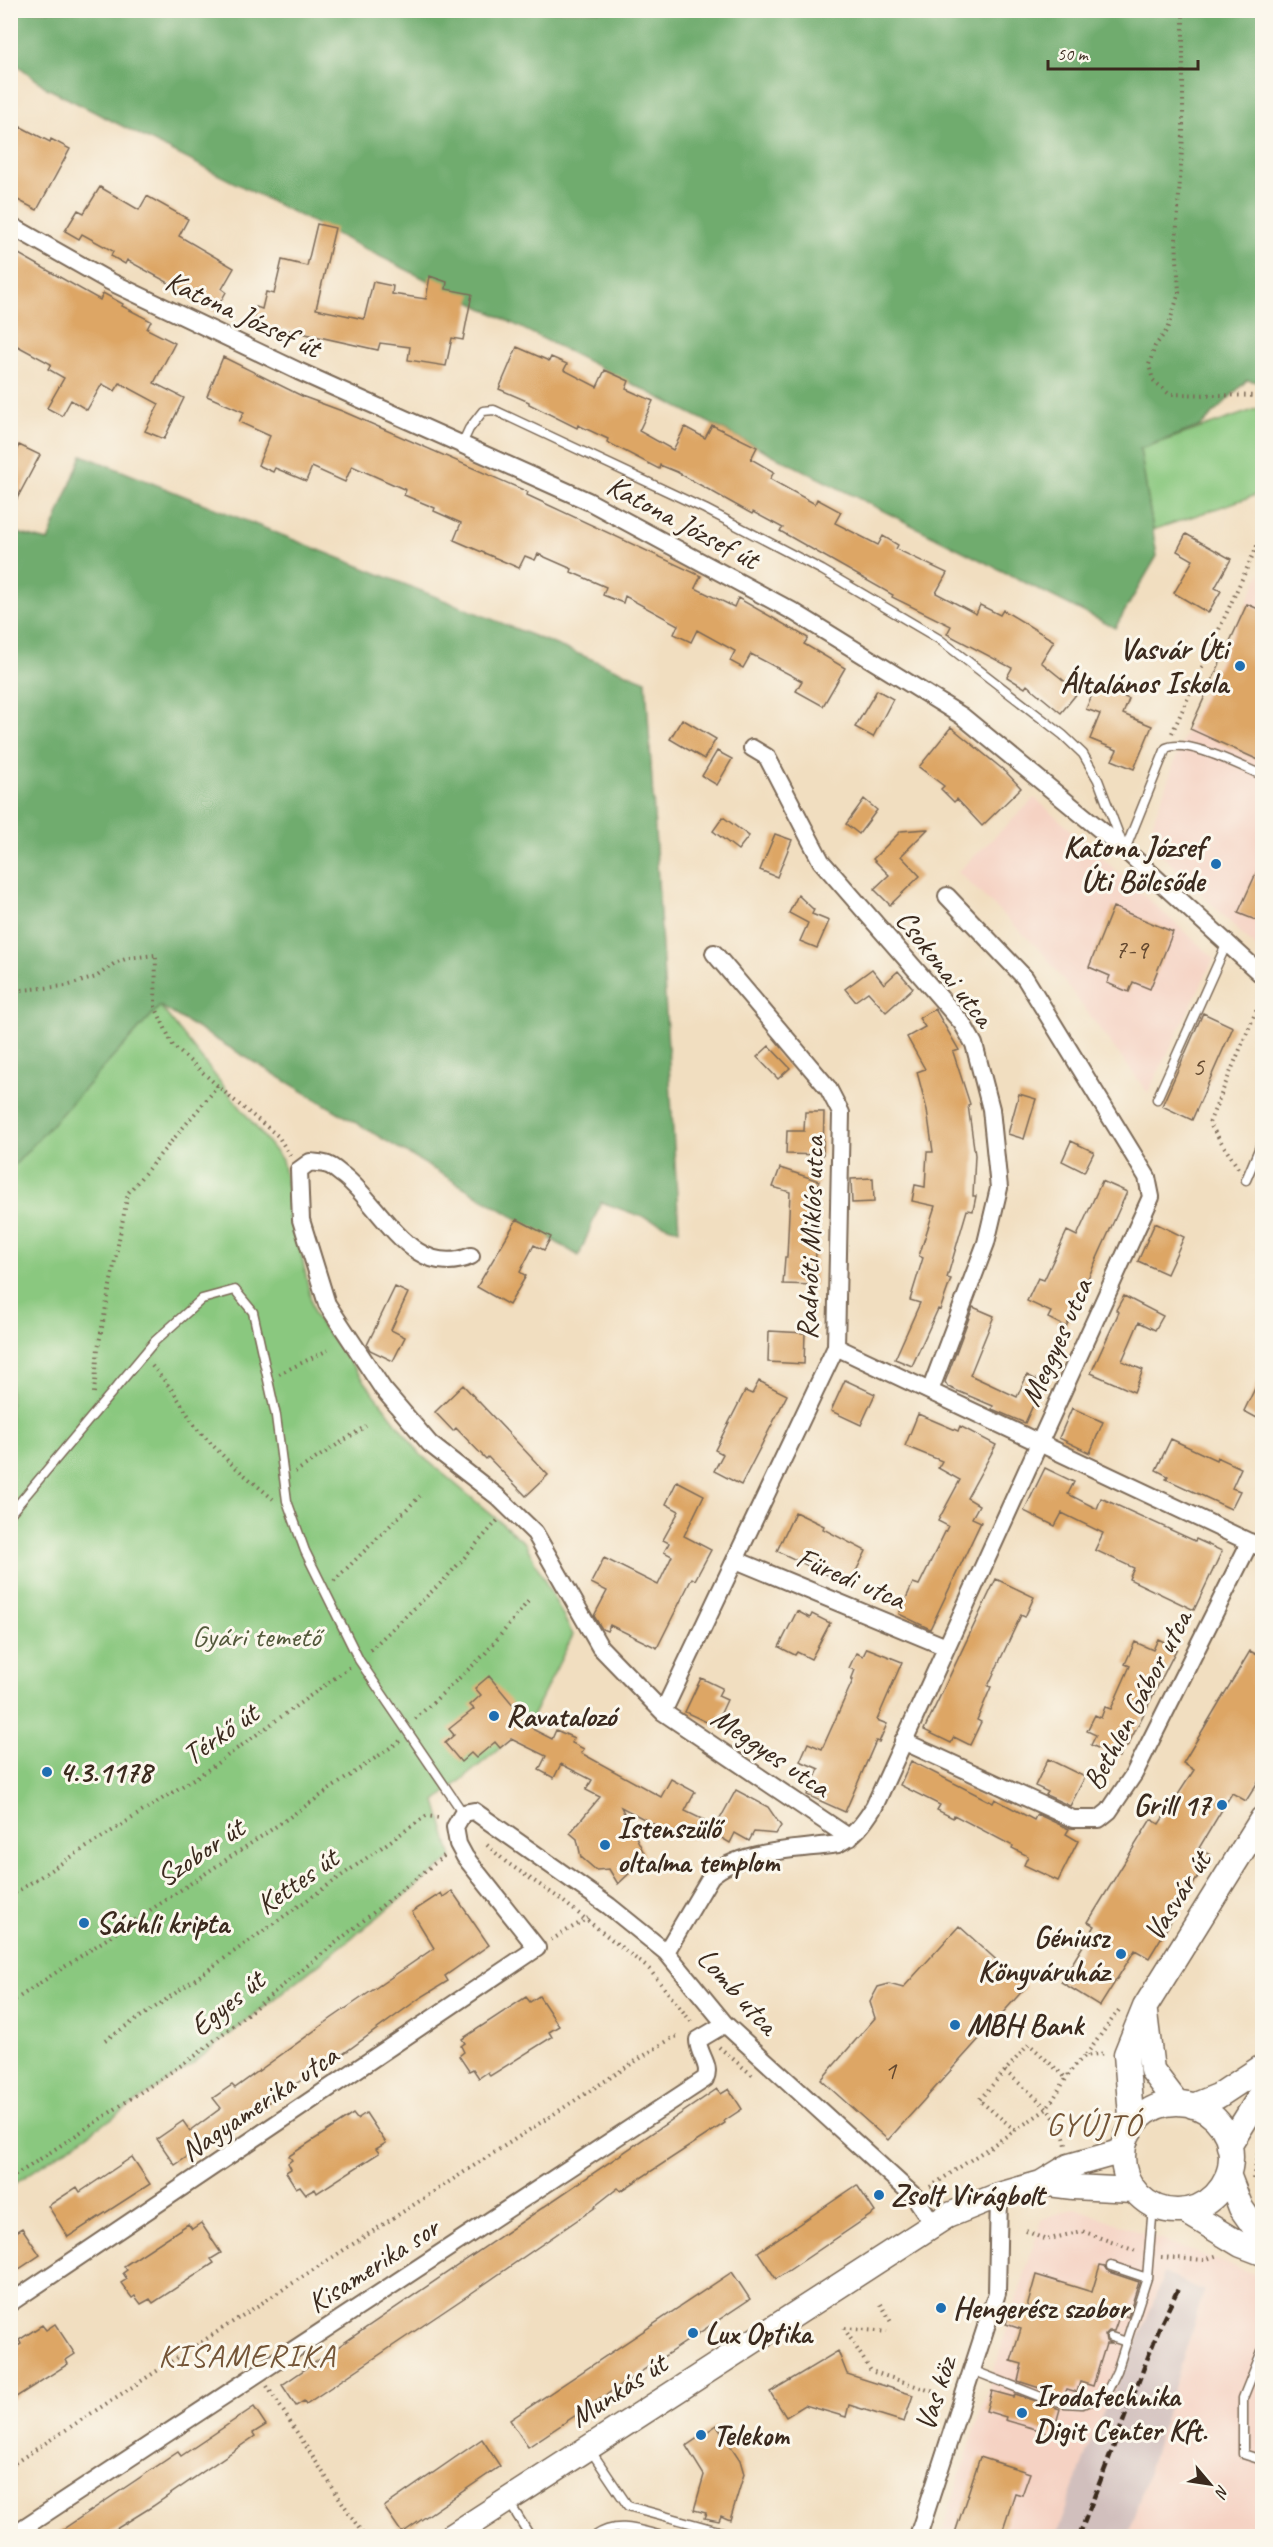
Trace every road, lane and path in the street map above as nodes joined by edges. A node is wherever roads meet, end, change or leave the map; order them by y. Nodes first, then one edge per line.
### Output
1 (1184, 10) edge
2 (10, 225) edge
3 (1263, 396) edge
4 (462, 444) junction
5 (1263, 535) edge
6 (752, 748) dead end
7 (1161, 756) junction
8 (1263, 775) edge
9 (1125, 850) junction
10 (947, 896) dead end
11 (1227, 943) junction
12 (714, 952) dead end
13 (1263, 975) edge
14 (10, 991) edge
15 (1263, 997) edge
16 (218, 1086) junction
17 (1157, 1099) dead end
18 (1263, 1142) edge
19 (299, 1170) junction
20 (1246, 1180) joint
21 (471, 1256) dead end
22 (836, 1347) junction
23 (328, 1350) dead end
24 (143, 1356) junction
25 (268, 1380) junction
26 (930, 1391) junction
27 (91, 1417) junction
28 (366, 1426) dead end
29 (1040, 1444) junction
30 (285, 1479) junction
31 (420, 1496) dead end
32 (509, 1508) junction
33 (10, 1514) edge
34 (294, 1521) junction
35 (1256, 1545) edge
36 (736, 1560) junction
37 (324, 1590) junction
38 (531, 1598) dead end
39 (946, 1647) junction
40 (359, 1660) junction
41 (663, 1712) junction
42 (408, 1731) junction
43 (903, 1741) junction
44 (461, 1817) junction
45 (1263, 1820) edge
46 (850, 1838) junction
47 (485, 1842) dead end
48 (458, 1844) junction
49 (10, 1896) edge
50 (609, 1906) junction
51 (587, 1919) junction
52 (537, 1948) junction
53 (666, 1952) junction
54 (10, 2003) edge
55 (1145, 2007) junction
56 (1119, 2010) dead end
57 (724, 2024) junction
58 (105, 2040) dead end
59 (702, 2041) junction
60 (1111, 2053) dead end
61 (1085, 2056) junction
62 (1263, 2067) edge
63 (1005, 2071) junction
64 (1066, 2078) junction
65 (760, 2083) dead end
66 (1263, 2093) edge
67 (1185, 2105) junction
68 (1047, 2109) junction
69 (1132, 2128) junction
70 (1015, 2130) junction
71 (1263, 2136) edge
72 (1229, 2146) junction
73 (1123, 2151) junction
74 (1067, 2156) dead end
75 (1228, 2174) junction
76 (10, 2179) edge
77 (1041, 2183) junction
78 (1256, 2187) dead end
79 (1134, 2190) junction
80 (999, 2195) junction
81 (915, 2197) junction
82 (1153, 2206) junction
83 (1185, 2211) junction
84 (933, 2224) junction
85 (1026, 2231) dead end
86 (1263, 2238) edge
87 (1263, 2253) edge
88 (1151, 2256) junction
89 (1112, 2266) dead end
90 (1148, 2278) junction
91 (10, 2303) edge
92 (881, 2304) dead end
93 (892, 2324) dead end
94 (887, 2332) dead end
95 (1111, 2337) dead end
96 (1127, 2342) junction
97 (1263, 2351) edge
98 (972, 2370) junction
99 (259, 2373) junction
100 (937, 2393) dead end
101 (588, 2446) junction
102 (1263, 2460) edge
103 (10, 2466) edge
104 (507, 2499) junction
105 (11, 2536) edge
106 (364, 2536) edge
107 (452, 2536) edge
108 (530, 2536) edge
109 (595, 2536) edge
110 (662, 2536) edge
111 (736, 2536) edge
112 (918, 2536) edge

1 - 3 path
2 - 4 street, Katona József út
4 - 9 street, Katona József út
4 - 9 lane
5 - 7 path
6 - 26 street, Csokonai utca
7 - 8 lane
7 - 9 lane
9 - 11 street, Katona József út
10 - 29 street, Meggyes utca
11 - 13 street, Katona József út
11 - 17 lane
12 - 22 street, Radnóti Miklós utca
14 - 16 path
15 - 20 path
16 - 19 path
16 - 27 path
18 - 20 lane
19 - 21 street
19 - 32 street, Meggyes utca
22 - 26 street
22 - 36 street, Radnóti Miklós utca
23 - 25 path
24 - 25 lane
24 - 27 lane
24 - 34 path
25 - 30 lane
26 - 29 street
27 - 33 lane
28 - 30 path
29 - 35 street
29 - 39 street, Meggyes utca
30 - 34 lane
31 - 37 path
32 - 40 path, Térkő út
32 - 41 street, Meggyes utca
34 - 37 lane
35 - 43 street, Bethlen Gábor utca
36 - 39 street, Füredi utca
36 - 41 street, Radnóti Miklós utca
37 - 40 lane
38 - 42 path, Szobor út
39 - 43 street, Meggyes utca
40 - 42 lane
40 - 49 path, Térkő út
41 - 46 street, Meggyes utca
42 - 44 lane
42 - 54 path, Szobor út
43 - 46 street, Meggyes utca
44 - 48 street
44 - 50 street, Lomb utca
44 - 58 path, Kettes út
45 - 55 main road, Vasvár út
46 - 53 street, Meggyes utca
47 - 51 path
48 - 52 street
48 - 76 path, Egyes út
50 - 51 path
50 - 53 street, Lomb utca
51 - 52 path
51 - 59 path
52 - 91 street, Nagyamerika utca
53 - 57 street, Lomb utca
55 - 67 main road
55 - 69 main road, Vasvár út
56 - 61 path
57 - 59 street
57 - 81 street, Lomb utca
59 - 65 path
59 - 99 street, Kisamerika sor
59 - 103 path
60 - 61 path
61 - 64 path
62 - 67 main road
63 - 64 path
63 - 68 path
63 - 70 path
64 - 68 path
66 - 72 main road
67 - 69 main road
67 - 72 main road
68 - 70 path
68 - 74 path
69 - 73 main road
70 - 81 path
71 - 78 path
72 - 75 main road
73 - 77 main road
73 - 79 main road
75 - 83 main road
75 - 86 main road
77 - 79 main road
77 - 80 main road, Munkás út
79 - 82 main road
80 - 84 main road, Munkás út
80 - 98 street, Vas köz
81 - 84 street, Lomb utca
82 - 83 main road
82 - 88 lane
83 - 87 main road
84 - 101 main road, Munkás út
85 - 88 path
88 - 90 lane
89 - 90 lane
90 - 96 lane
92 - 93 path
94 - 100 path
95 - 96 lane
96 - 98 lane
97 - 102 lane
98 - 112 street, Vas köz
99 - 105 street, Kisamerika sor
99 - 106 path
101 - 104 main road, Munkás út
101 - 111 lane
104 - 107 main road, Munkás út
104 - 108 lane
109 - 110 lane

